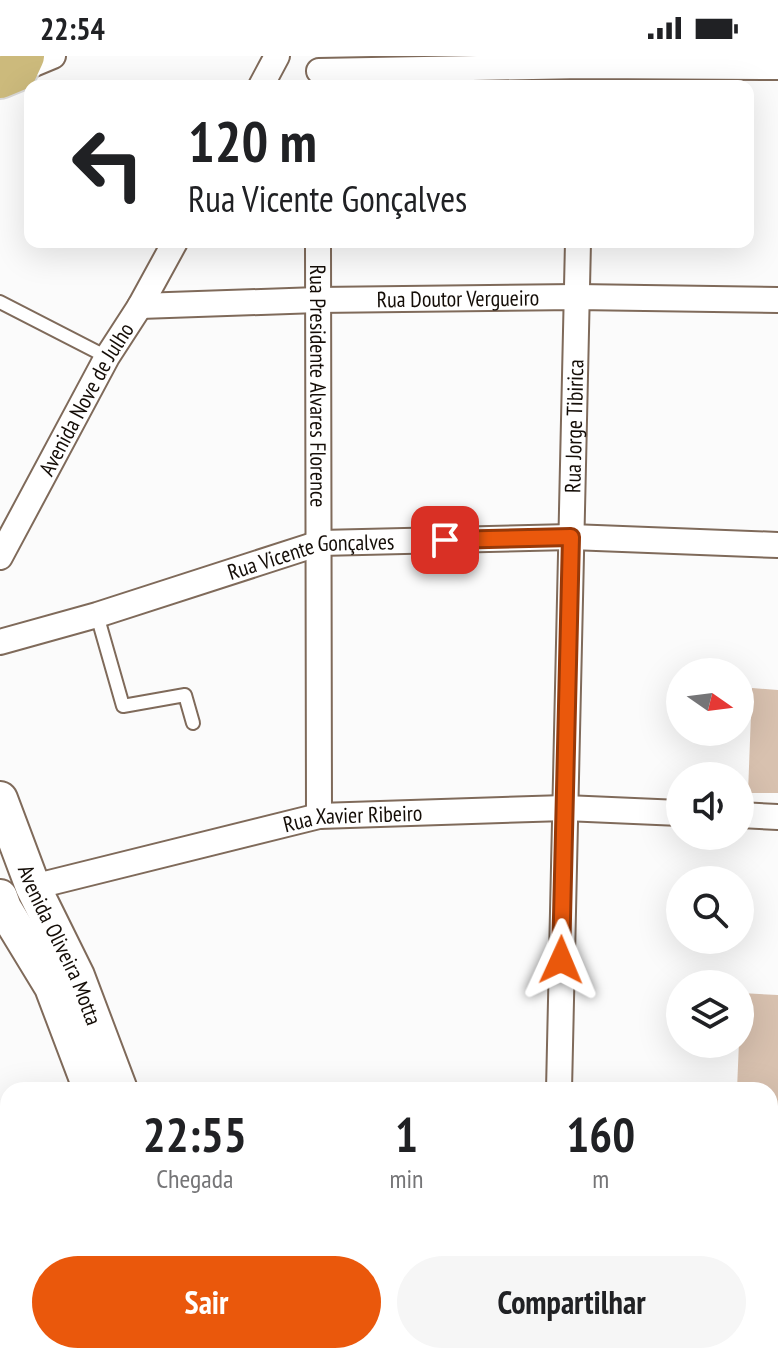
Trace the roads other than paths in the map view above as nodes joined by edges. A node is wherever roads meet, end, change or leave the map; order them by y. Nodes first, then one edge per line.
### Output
1 (277, 56) edge
2 (778, 67) edge
3 (582, 69) edge
4 (316, 71) edge
5 (264, 80) edge
6 (172, 248) edge
7 (318, 248) edge
8 (578, 248) edge
9 (577, 297) junction
10 (318, 300) junction
11 (778, 300) edge
12 (0, 302) edge
13 (140, 306) junction
14 (107, 357) junction
15 (571, 537) junction
16 (320, 543) junction
17 (778, 545) edge
18 (0, 557) edge
19 (97, 615) junction
20 (0, 642) edge
21 (193, 723) dead end
22 (0, 799) edge
23 (565, 808) junction
24 (666, 812) edge
25 (319, 816) junction
26 (754, 816) edge
27 (778, 817) edge
28 (33, 887) junction
29 (1, 905) edge
30 (64, 982) junction
31 (86, 1077) edge
32 (116, 1082) edge
33 (559, 1082) edge

1 - 5 street
2 - 3 street
3 - 4 street
6 - 13 street, Avenida Nove de Julho
7 - 10 street, Rua Presidente Alvares Florence
8 - 9 street, Rua Jorge Tibirica
9 - 10 street, Rua Doutor Vergueiro
9 - 11 street, Rua Doutor Vergueiro
9 - 15 street, Rua Jorge Tibirica
10 - 13 street, Rua Doutor Vergueiro
10 - 16 street, Rua Presidente Alvares Florence
12 - 14 lane
13 - 14 street, Avenida Nove de Julho
14 - 18 street, Avenida Nove de Julho
15 - 16 street, Rua Vicente Gonçalves
15 - 17 street, Rua Vicente Gonçalves
15 - 23 street, Rua Jorge Tibirica
16 - 19 street, Rua Vicente Gonçalves
16 - 25 street, Rua Presidente Alvares Florence
19 - 20 street, Rua Vicente Gonçalves
19 - 21 lane
22 - 28 street, Avenida Oliveira Motta
23 - 24 street, Rua Xavier Ribeiro
23 - 25 street, Rua Xavier Ribeiro
23 - 33 street, Rua Jorge Tibirica
25 - 28 street, Rua Xavier Ribeiro
26 - 27 street
28 - 29 street
28 - 30 street, Avenida Oliveira Motta
29 - 30 street, Avenida Oliveira Motta
30 - 31 street, Avenida Oliveira Motta
30 - 32 street, Avenida Oliveira Motta

